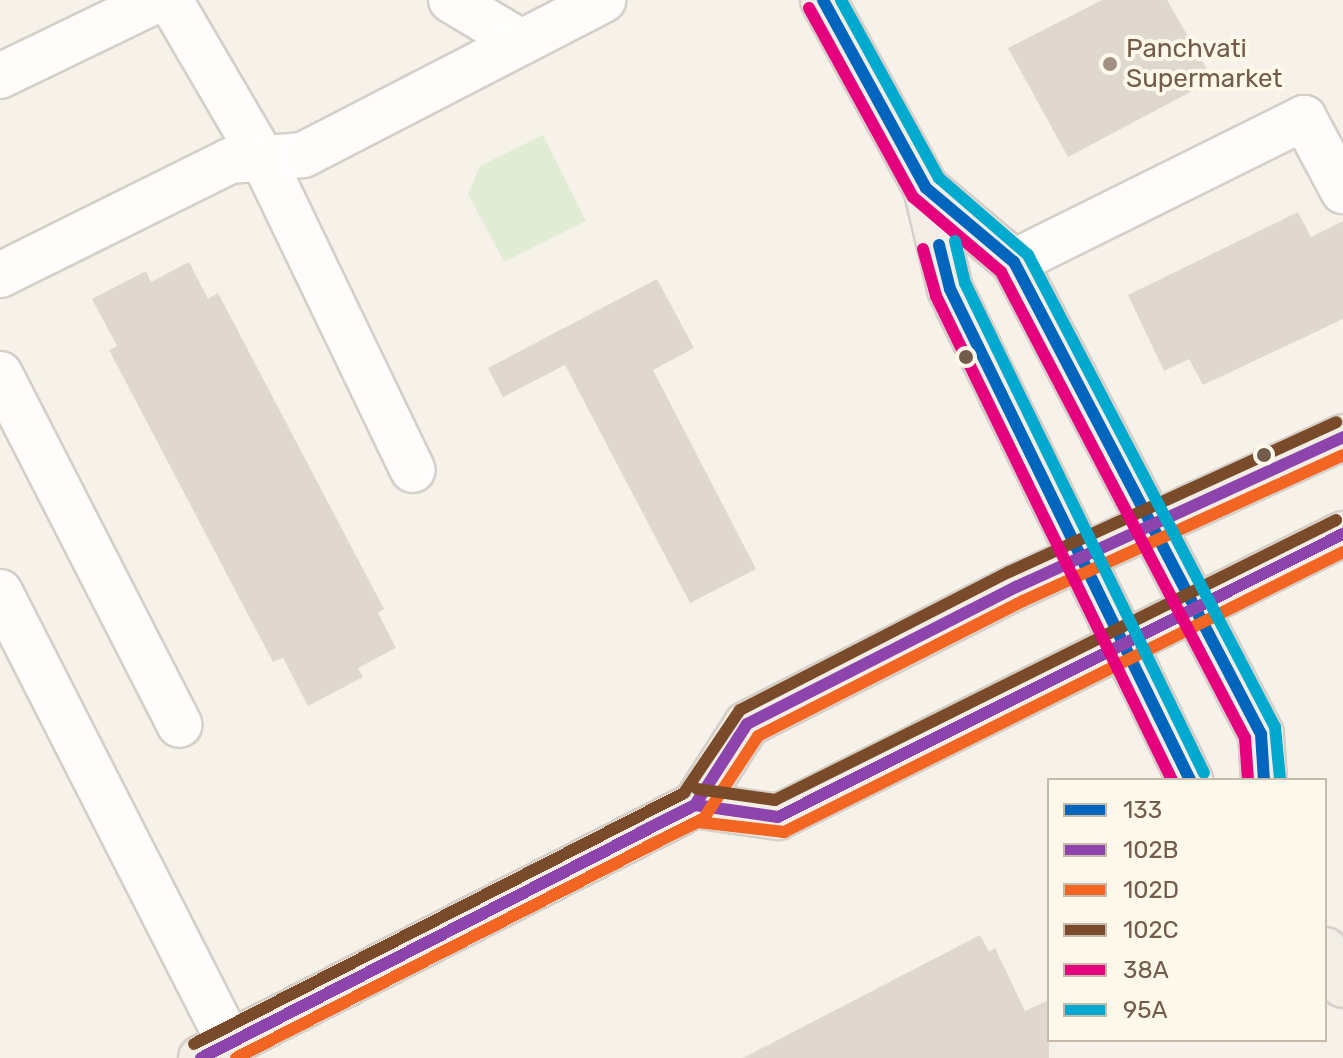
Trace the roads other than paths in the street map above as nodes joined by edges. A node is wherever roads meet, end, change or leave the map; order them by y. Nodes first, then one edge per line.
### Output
1 (157, 0) edge
2 (170, 0) edge
3 (451, 0) edge
4 (603, 0) edge
5 (823, 0) edge
6 (521, 42) junction
7 (0, 76) edge
8 (263, 159) junction
9 (926, 188) junction
10 (1343, 191) edge
11 (1014, 262) junction
12 (0, 275) edge
13 (0, 374) edge
14 (1343, 437) edge
15 (413, 470) dead end
16 (1149, 524) junction
17 (1343, 534) edge
18 (1077, 558) junction
19 (0, 592) edge
20 (1193, 606) junction
21 (1119, 642) junction
22 (180, 725) dead end
23 (1189, 778) edge
24 (1264, 778) edge
25 (695, 805) junction
26 (1327, 954) edge
27 (1343, 985) edge
28 (216, 1051) edge

1 - 7 lane
2 - 8 lane
3 - 6 lane
4 - 6 lane
5 - 9 main road
6 - 8 lane
8 - 12 lane
8 - 15 lane
9 - 11 main road
9 - 18 main road
10 - 11 lane
11 - 16 main road
13 - 22 lane
14 - 16 main road
16 - 18 main road
16 - 20 main road
17 - 20 main road
18 - 21 main road
18 - 25 main road
19 - 28 lane
20 - 21 main road
20 - 24 main road
21 - 23 main road
21 - 25 main road
25 - 28 main road
26 - 27 main road

